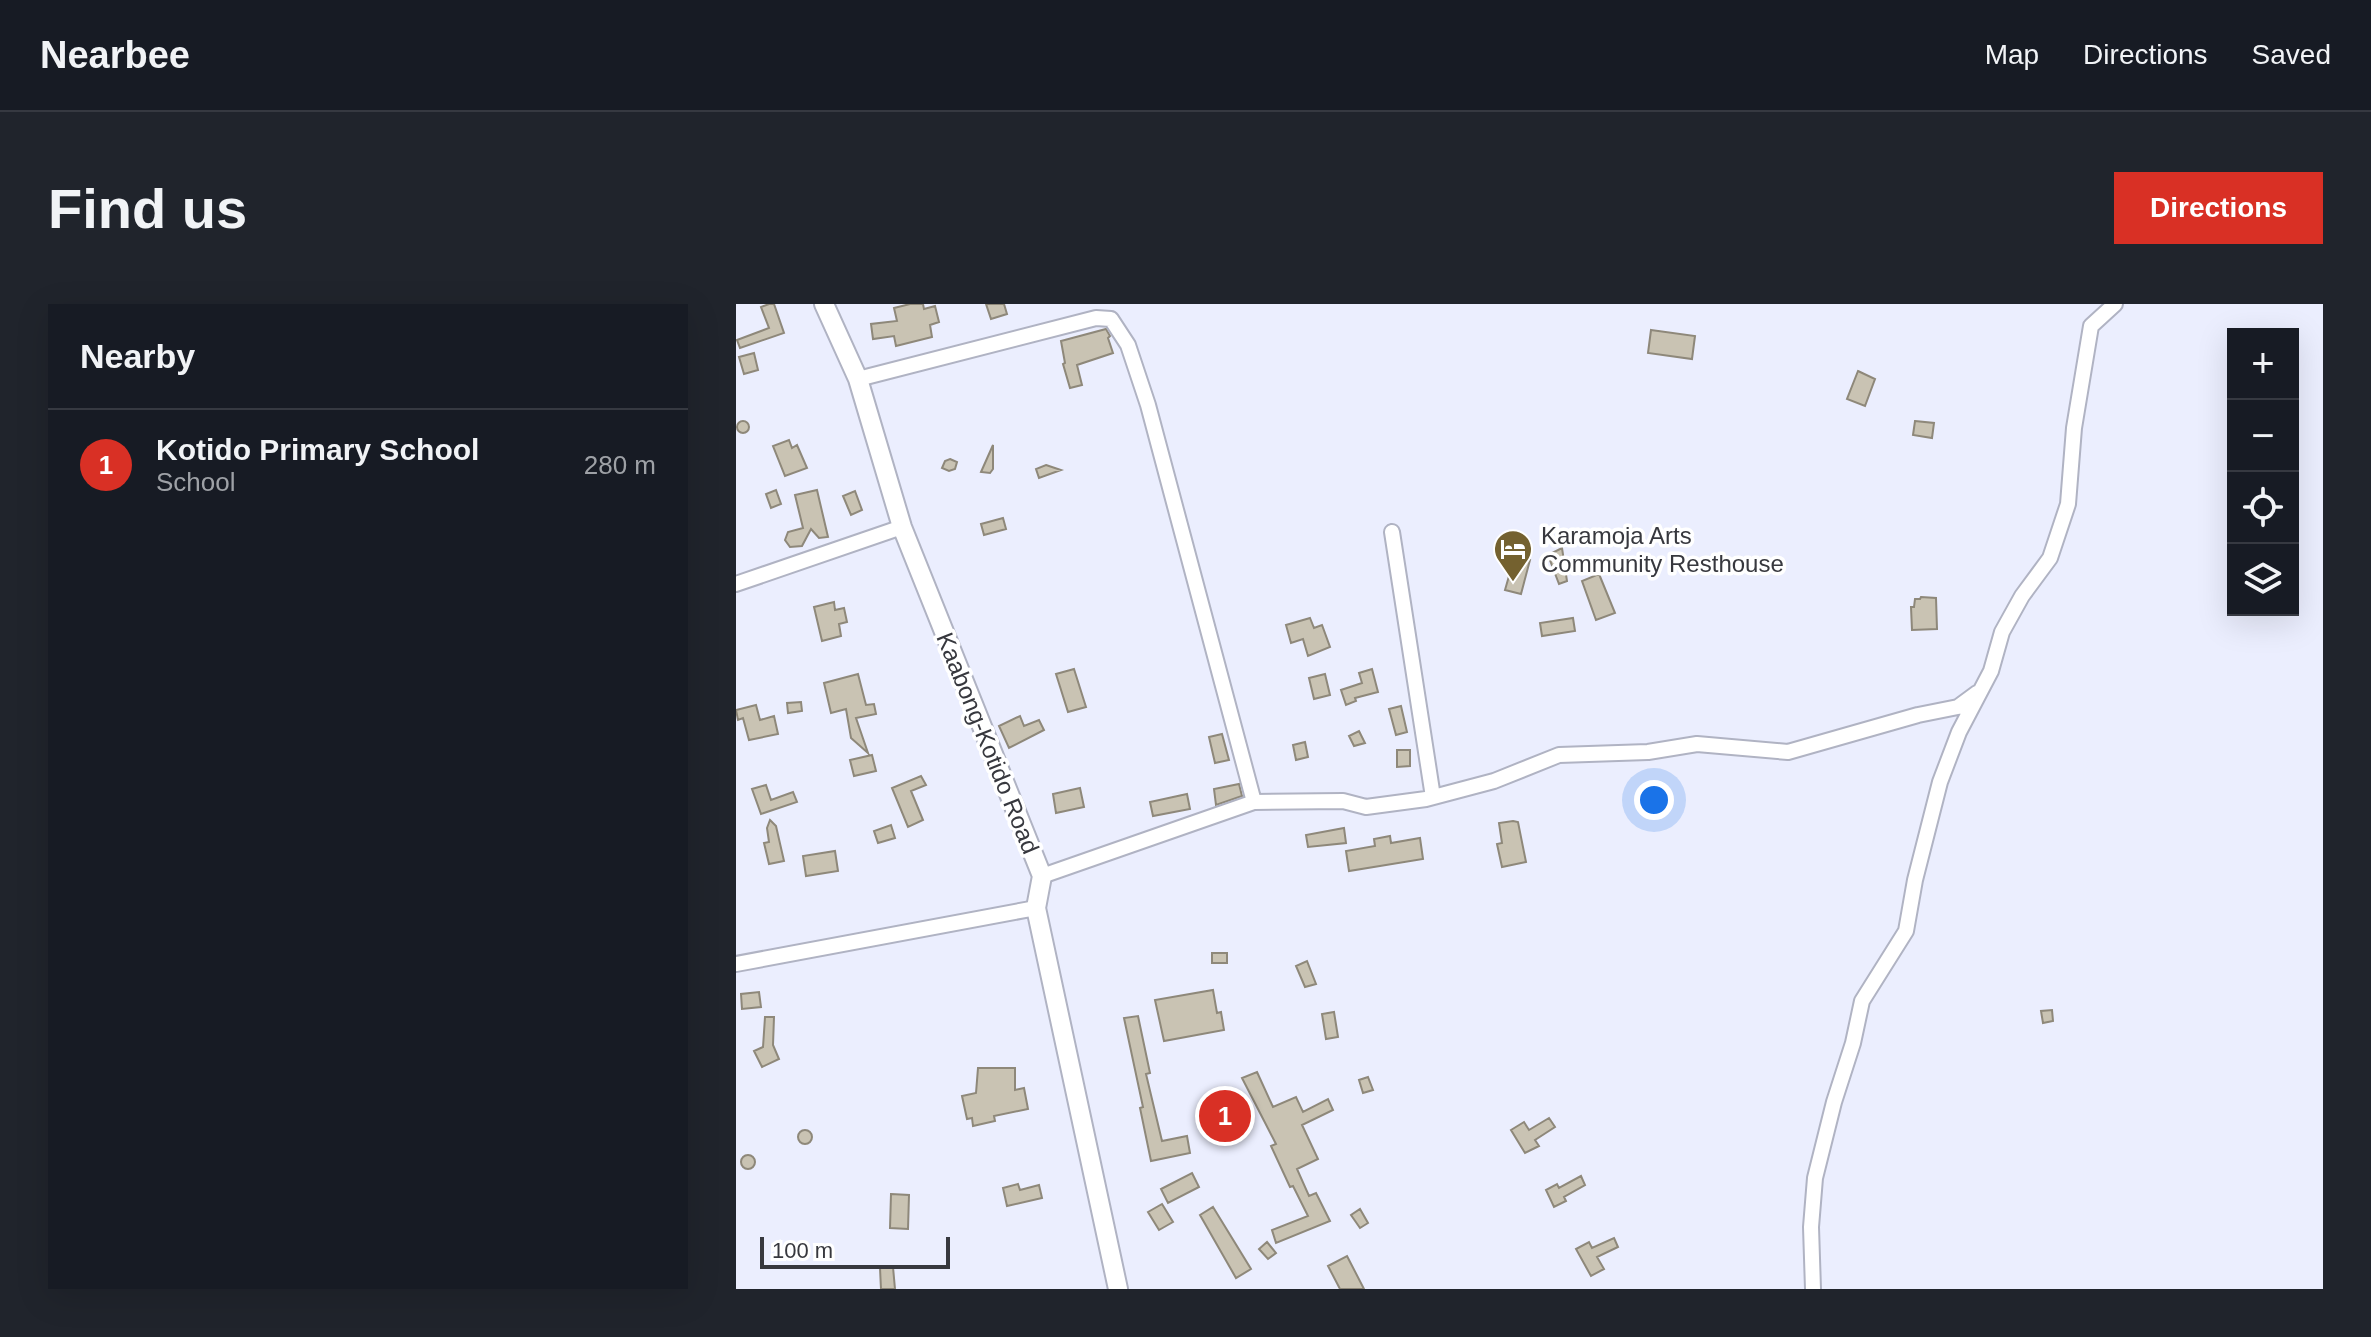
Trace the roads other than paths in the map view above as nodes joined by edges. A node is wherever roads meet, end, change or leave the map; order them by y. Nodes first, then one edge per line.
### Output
1 (824, 304) edge
2 (2115, 304) edge
3 (858, 379) junction
4 (902, 527) junction
5 (1392, 532) dead end
6 (736, 584) edge
7 (1980, 692) junction
8 (1433, 797) junction
9 (1254, 802) junction
10 (1042, 876) junction
11 (1036, 908) junction
12 (736, 964) edge
13 (1118, 1289) edge
14 (1813, 1289) edge

1 - 3 main road, Kaabong-Kotido Road
2 - 7 street
3 - 4 main road, Kaabong-Kotido Road
3 - 9 street
4 - 6 street
4 - 10 main road, Kaabong-Kotido Road
5 - 8 street
7 - 8 street
7 - 14 street
8 - 9 street
9 - 10 street
10 - 11 main road, Kaabong-Kotido Road
11 - 12 street
11 - 13 main road, Kaabong-Kotido Road

